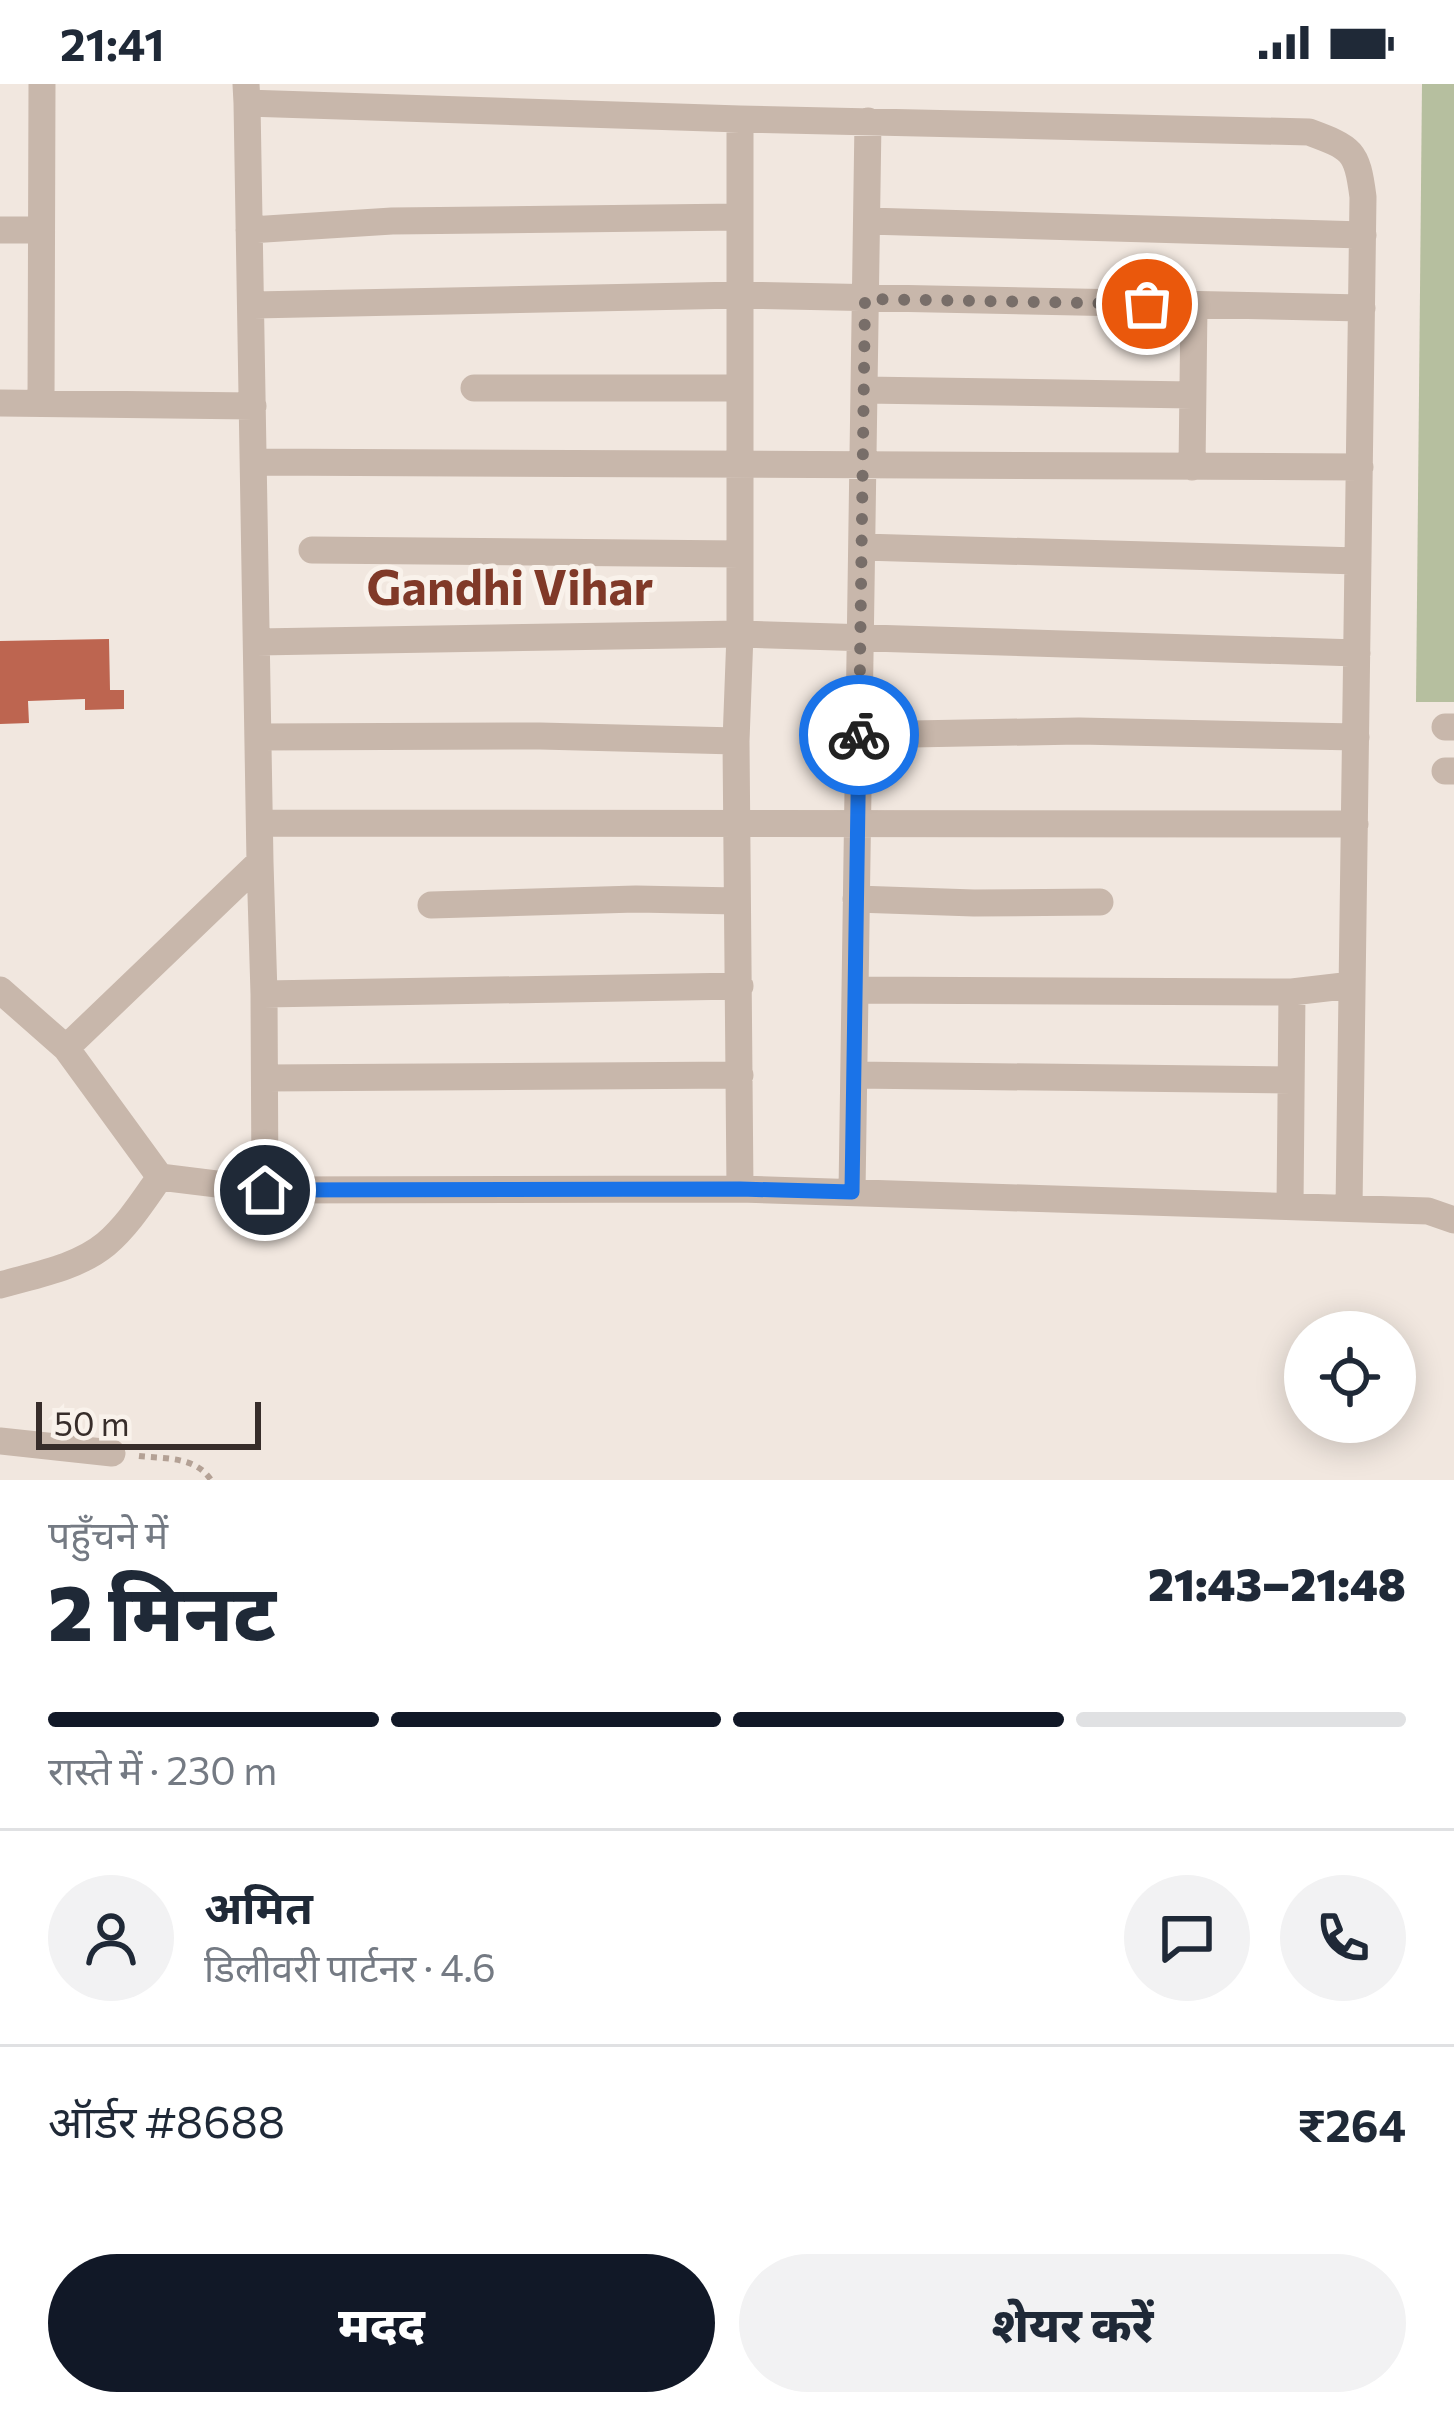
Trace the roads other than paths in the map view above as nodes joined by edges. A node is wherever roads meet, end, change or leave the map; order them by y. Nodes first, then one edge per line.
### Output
1 (41, 84) edge
2 (246, 94) edge
3 (740, 119) junction
4 (868, 121) junction
5 (740, 217) junction
6 (867, 221) junction
7 (0, 230) edge
8 (39, 230) junction
9 (249, 230) junction
10 (1363, 235) junction
11 (740, 295) junction
12 (865, 299) junction
13 (251, 305) junction
14 (1194, 305) junction
15 (1362, 308) junction
16 (474, 388) dead end
17 (739, 388) junction
18 (864, 390) junction
19 (1192, 394) junction
20 (0, 403) edge
21 (41, 403) junction
22 (253, 406) junction
23 (254, 462) junction
24 (740, 465) junction
25 (863, 466) junction
26 (1192, 467) junction
27 (1360, 467) junction
28 (862, 547) junction
29 (312, 550) dead end
30 (740, 554) junction
31 (1358, 561) junction
32 (740, 634) junction
33 (860, 637) junction
34 (257, 642) junction
35 (1357, 653) junction
36 (859, 735) junction
37 (259, 736) junction
38 (1356, 736) junction
39 (736, 741) junction
40 (738, 822) junction
41 (261, 823) junction
42 (1355, 824) junction
43 (857, 826) junction
44 (260, 862) junction
45 (856, 899) junction
46 (737, 901) junction
47 (1100, 902) dead end
48 (431, 904) dead end
49 (1352, 985) junction
50 (740, 986) junction
51 (0, 990) edge
52 (855, 990) junction
53 (1292, 992) junction
54 (264, 994) junction
55 (66, 1048) junction
56 (740, 1075) junction
57 (854, 1075) junction
58 (266, 1078) junction
59 (1291, 1080) junction
60 (160, 1177) junction
61 (740, 1189) junction
62 (265, 1190) junction
63 (852, 1192) junction
64 (1290, 1207) junction
65 (1349, 1208) junction
66 (1445, 1212) edge
67 (0, 1285) edge
68 (0, 1441) edge
69 (112, 1453) road end

1 - 8 street
2 - 3 street
2 - 9 street
3 - 4 street
3 - 5 street
4 - 6 street
4 - 10 street
5 - 9 street
5 - 11 street
6 - 10 street
6 - 12 street
7 - 8 street
8 - 21 street
9 - 13 street
10 - 15 street
11 - 12 street
11 - 13 street
11 - 17 street
12 - 14 street
12 - 18 street
13 - 22 street
14 - 15 street
14 - 19 street
15 - 27 street
16 - 17 street
17 - 24 street
18 - 19 street
18 - 25 street
19 - 26 street
20 - 21 street
21 - 22 street
22 - 23 street
23 - 24 street
23 - 34 street
24 - 25 street
24 - 30 street
25 - 26 street
25 - 28 street
26 - 27 street
27 - 31 street
28 - 31 street
28 - 33 street
29 - 30 street
30 - 32 street
31 - 35 street
32 - 33 street
32 - 34 street
32 - 39 street
33 - 35 street
33 - 36 street
34 - 37 street
35 - 38 street
36 - 38 street
36 - 43 street
37 - 39 street
37 - 41 street
38 - 42 street
39 - 40 street
40 - 41 street
40 - 43 street
40 - 46 street
41 - 44 street
42 - 43 street
42 - 49 street
43 - 45 street
44 - 54 street
44 - 55 street
45 - 47 street
45 - 52 street
46 - 48 street
46 - 50 street
49 - 53 street
49 - 65 street
50 - 54 street
50 - 56 street
51 - 55 street
52 - 53 street
52 - 57 street
53 - 59 street
54 - 58 street
55 - 60 street
56 - 58 street
56 - 61 street
57 - 59 street
57 - 63 street
58 - 62 street
59 - 64 street
60 - 62 street
60 - 67 street
61 - 62 street
61 - 63 street
63 - 64 street
64 - 65 street
65 - 66 street
68 - 69 street

